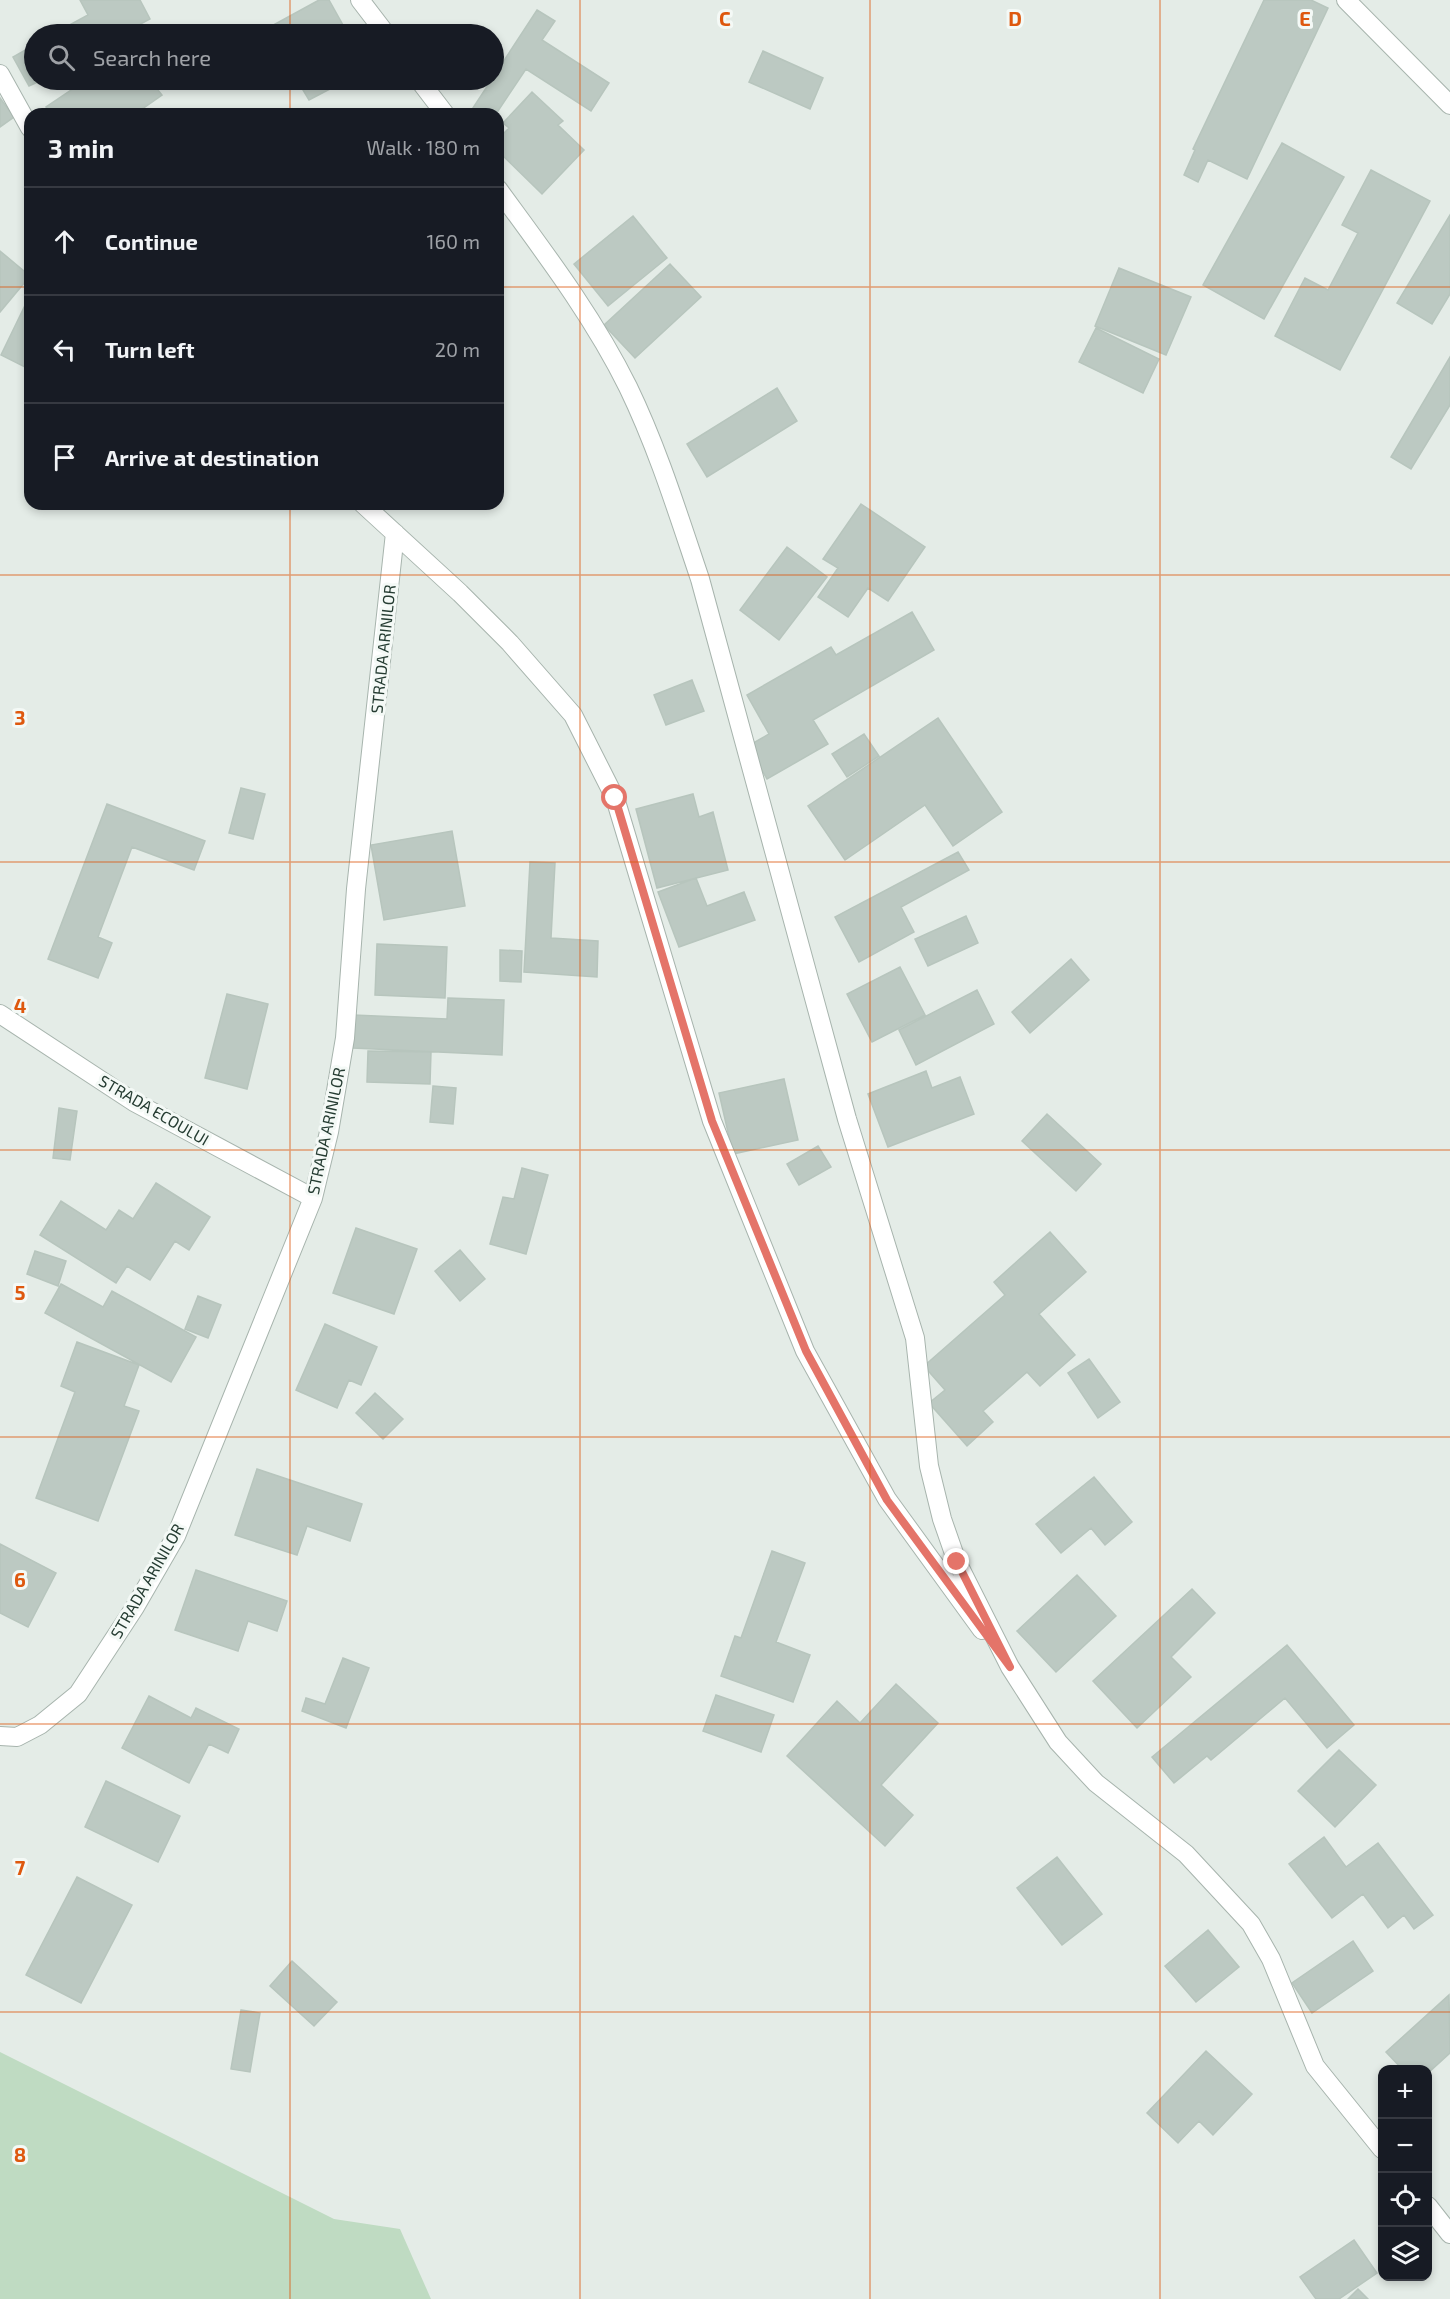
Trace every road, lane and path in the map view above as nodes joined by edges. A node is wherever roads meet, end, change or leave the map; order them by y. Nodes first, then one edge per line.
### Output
1 (360, 0) edge
2 (1346, 0) edge
3 (378, 24) edge
4 (0, 74) edge
5 (427, 90) edge
6 (1450, 105) edge
7 (440, 108) edge
8 (24, 117) edge
9 (504, 198) edge
10 (370, 510) edge
11 (395, 533) junction
12 (0, 1014) edge
13 (313, 1198) junction
14 (1010, 1667) junction
15 (0, 1736) edge
16 (1378, 2143) edge
17 (1432, 2211) edge
18 (1450, 2234) edge

1 - 3 street
2 - 6 street
4 - 8 street
5 - 7 street
9 - 14 street
10 - 11 street
11 - 13 street, STRADA ARINILOR
11 - 14 street
12 - 13 street, STRADA ECOULUI
13 - 15 street, STRADA ARINILOR
14 - 16 street
17 - 18 street

